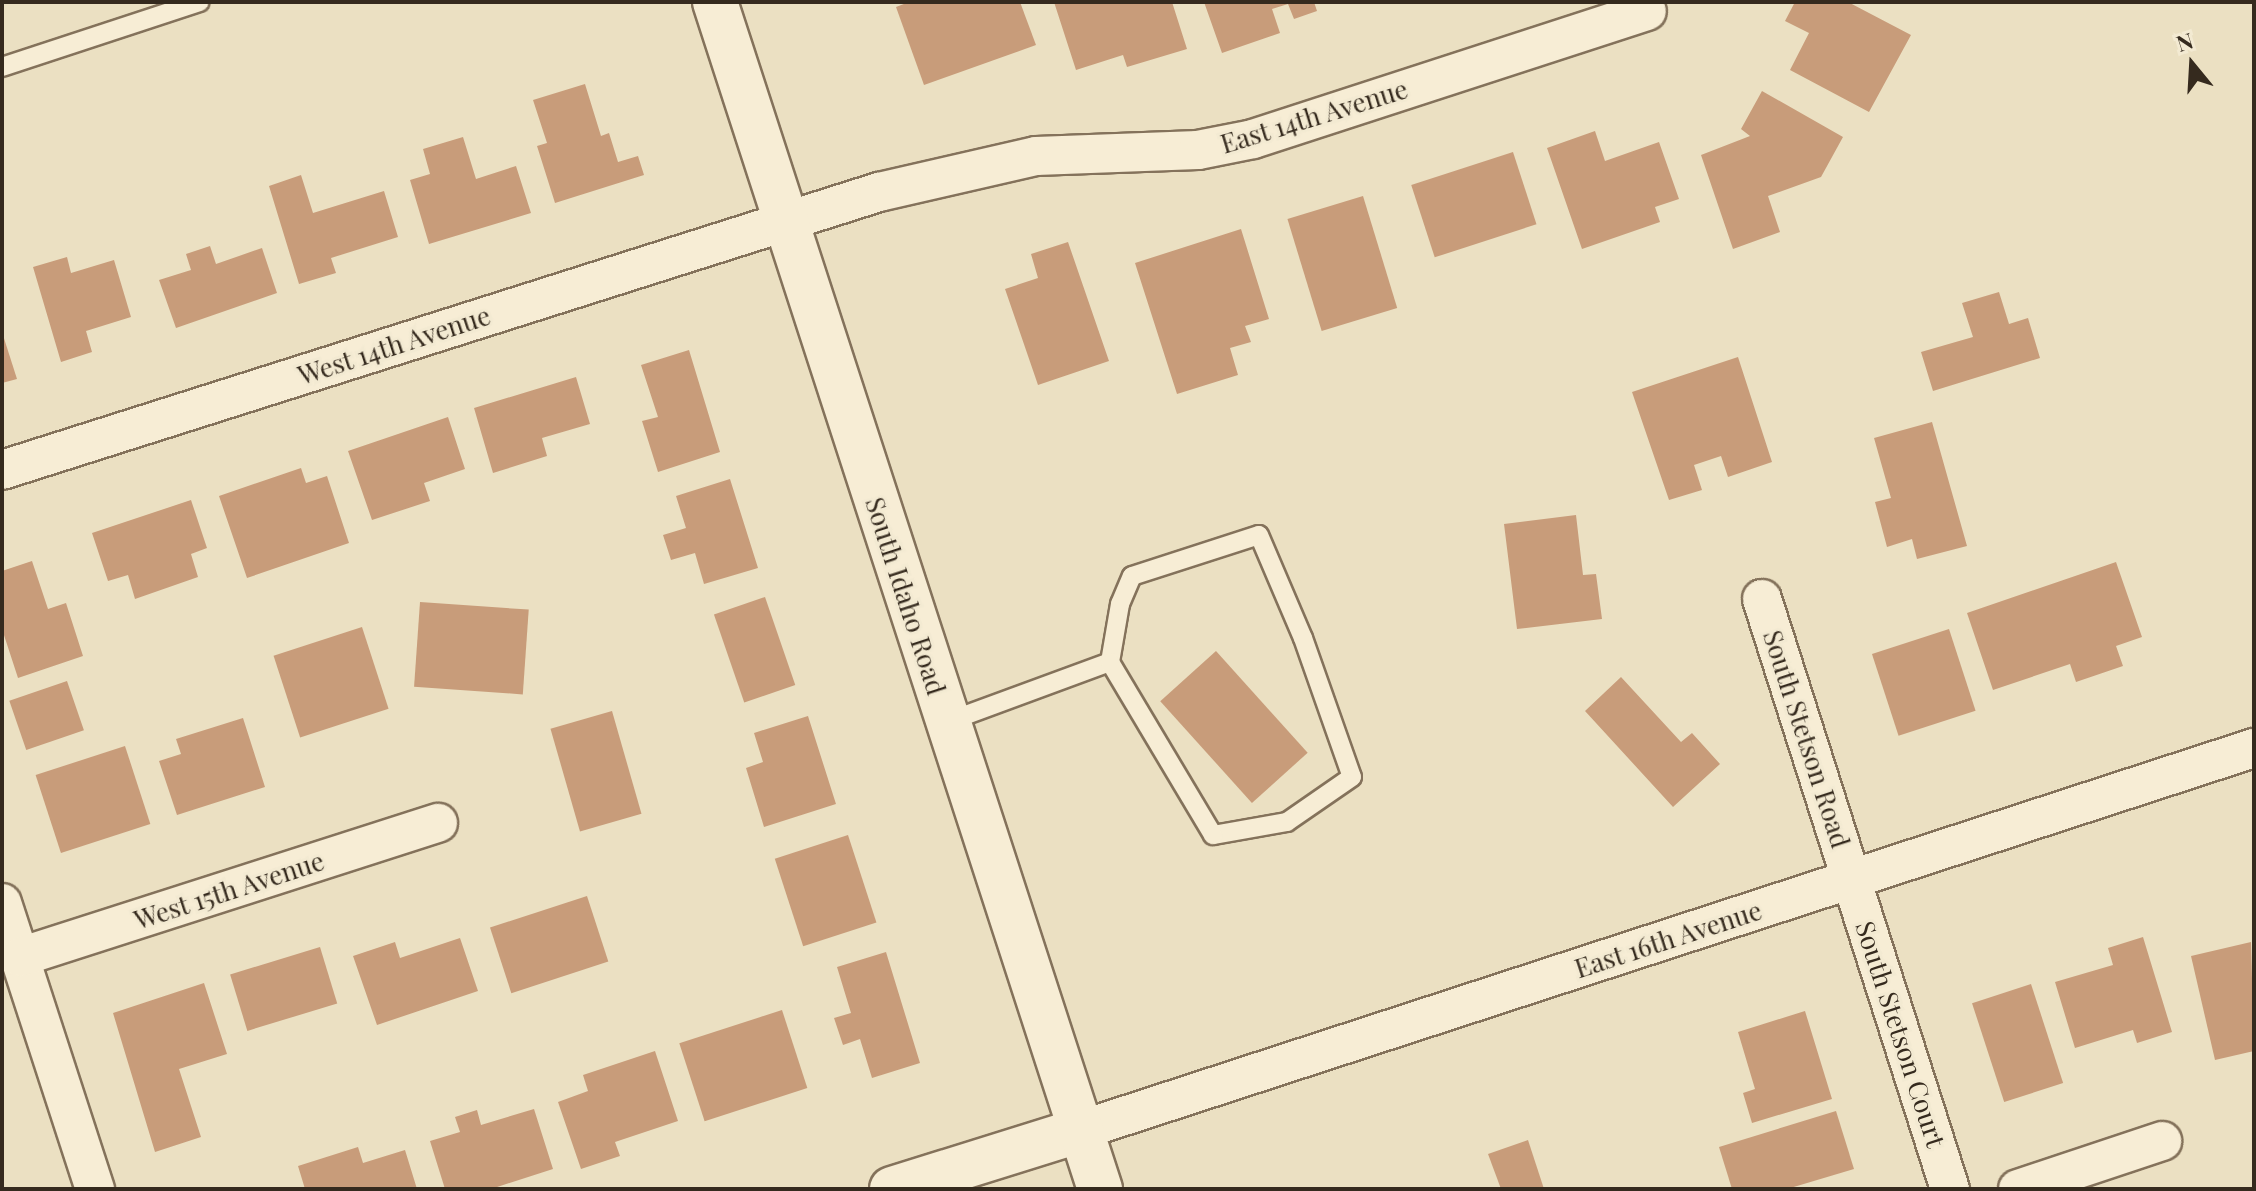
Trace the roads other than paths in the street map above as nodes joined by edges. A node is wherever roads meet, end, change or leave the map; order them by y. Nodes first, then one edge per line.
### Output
1 (200, 2) edge
2 (715, 2) edge
3 (1647, 11) dead end
4 (2, 67) edge
5 (786, 219) junction
6 (2, 470) edge
7 (1762, 599) dead end
8 (1110, 662) junction
9 (947, 722) junction
10 (2254, 748) edge
11 (438, 823) dead end
12 (1852, 879) junction
13 (2, 903) edge
14 (20, 957) junction
15 (1081, 1130) junction
16 (2162, 1141) dead end
17 (95, 1189) edge
18 (892, 1189) edge
19 (1100, 1189) edge
20 (1950, 1189) edge
21 (2018, 1189) edge

1 - 4 lane
2 - 5 main road, South Idaho Road
3 - 5 street, East 14th Avenue
5 - 6 street, West 14th Avenue
5 - 9 main road, South Idaho Road
7 - 12 street, South Stetson Road
8 - 8 lane
8 - 9 lane
9 - 15 main road, South Idaho Road
10 - 12 street, East 16th Avenue
11 - 14 street, West 15th Avenue
12 - 15 street, East 16th Avenue
12 - 20 street, South Stetson Court
13 - 14 street
14 - 17 street
15 - 18 main road
15 - 19 main road, South Idaho Road
16 - 21 street

